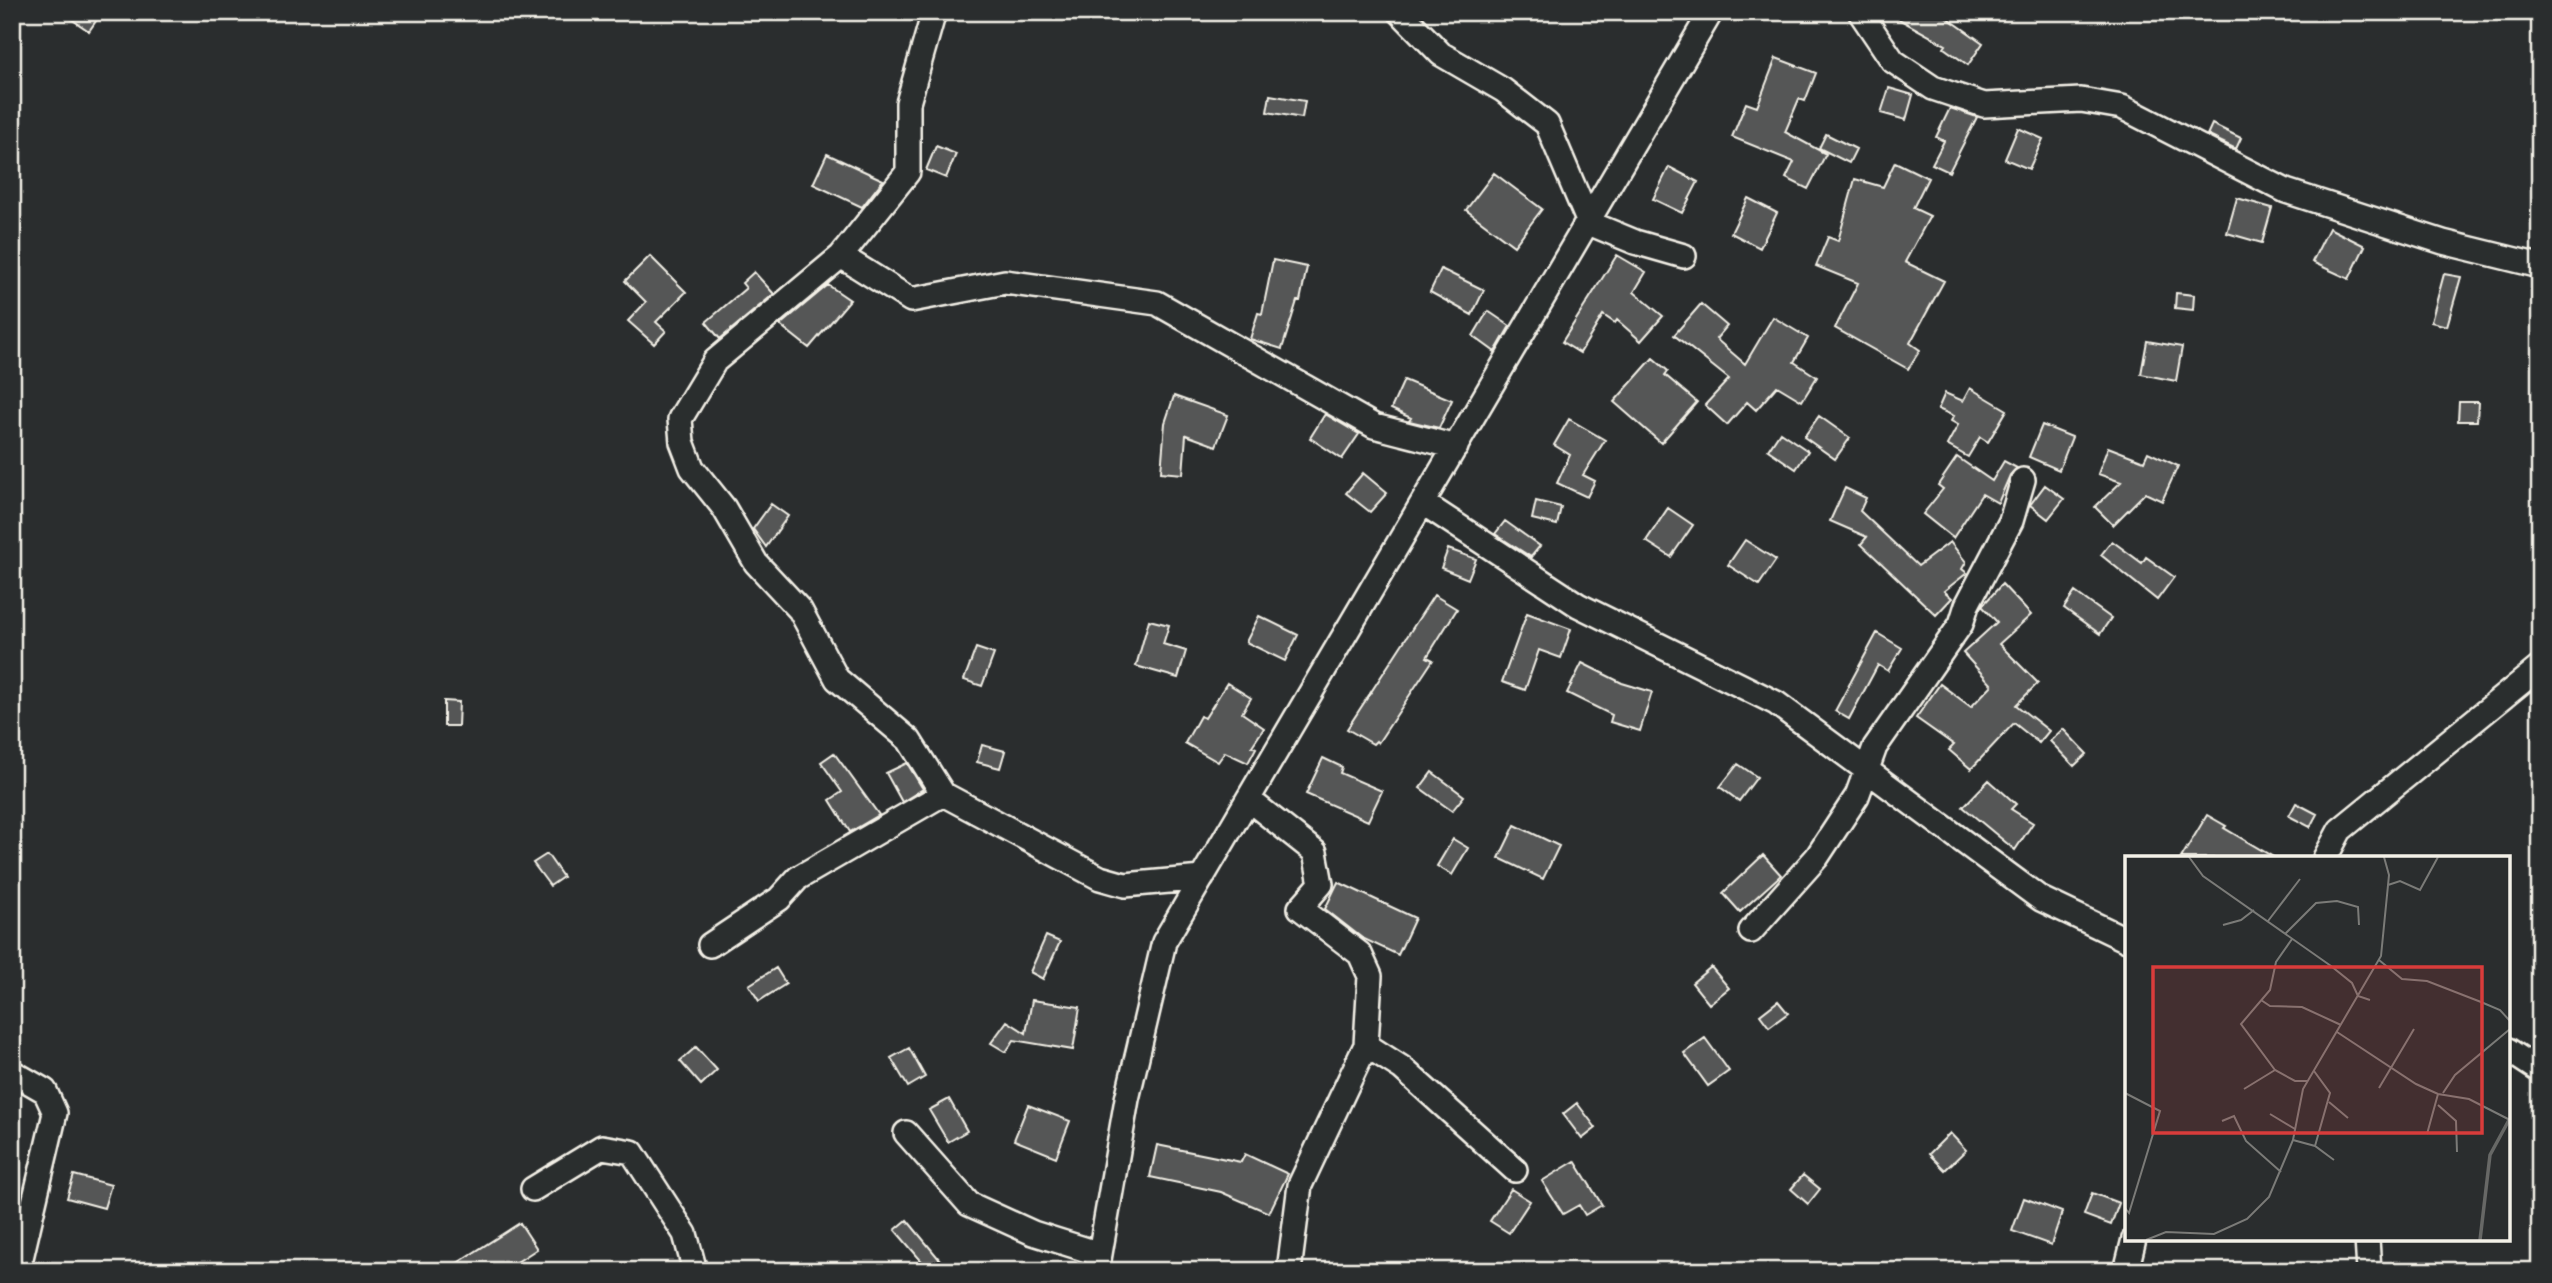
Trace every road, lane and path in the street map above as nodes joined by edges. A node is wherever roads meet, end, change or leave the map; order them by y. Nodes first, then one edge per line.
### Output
1 (934, 12) edge
2 (1400, 12) edge
3 (1711, 12) edge
4 (1860, 12) edge
5 (1589, 223) junction
6 (841, 256) junction
7 (1684, 256) dead end
8 (2540, 266) edge
9 (1456, 447) junction
10 (2023, 480) dead end
11 (1423, 503) junction
12 (2540, 667) edge
13 (1864, 769) junction
14 (943, 794) junction
15 (1248, 799) junction
16 (2326, 856) edge
17 (1202, 878) junction
18 (1751, 931) dead end
19 (2125, 939) edge
20 (710, 945) dead end
21 (1366, 1045) junction
22 (2510, 1051) edge
23 (2540, 1071) edge
24 (12, 1072) edge
25 (906, 1133) dead end
26 (1515, 1170) dead end
27 (533, 1189) dead end
28 (2134, 1241) edge
29 (2367, 1241) edge
30 (1098, 1262) edge
31 (18, 1271) edge
32 (695, 1271) edge
33 (1289, 1271) edge
34 (2126, 1271) edge
35 (2369, 1271) edge

1 - 6 street
2 - 5 street
3 - 5 street
4 - 8 street
5 - 7 street
5 - 9 street
6 - 9 street
6 - 14 street
9 - 11 street
10 - 13 street
11 - 13 street
11 - 15 street
12 - 16 street
13 - 18 street
13 - 19 street
14 - 17 street
14 - 20 street
15 - 17 street
15 - 21 street
17 - 30 street
21 - 26 street
21 - 33 street
22 - 23 street
24 - 31 street
25 - 30 street
27 - 32 street
28 - 34 street
29 - 35 street

